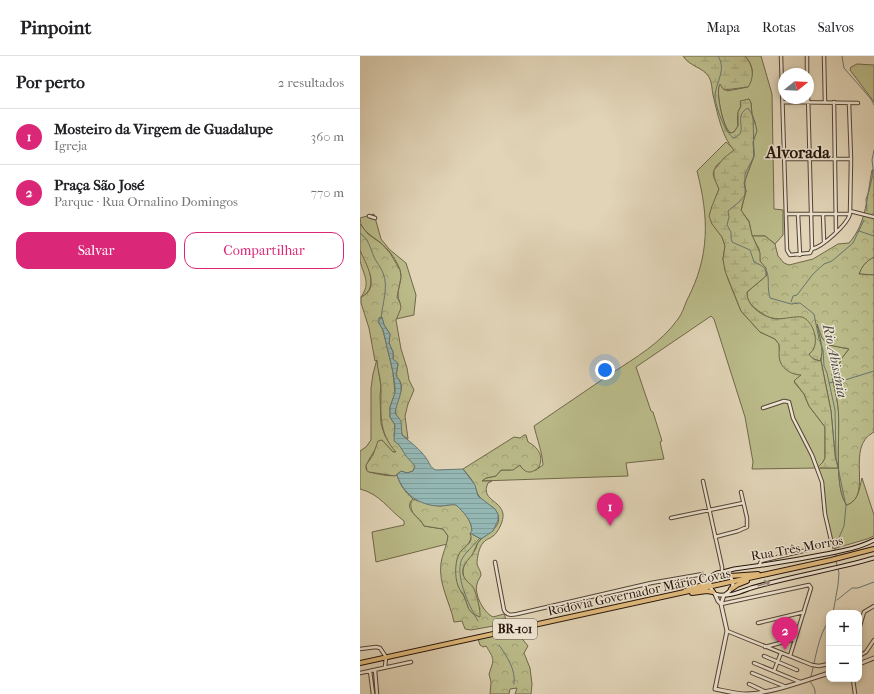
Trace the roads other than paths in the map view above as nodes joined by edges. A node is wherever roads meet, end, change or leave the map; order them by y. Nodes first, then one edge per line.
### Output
1 (781, 56) edge
2 (807, 56) edge
3 (824, 56) edge
4 (782, 68) edge
5 (807, 68) edge
6 (814, 102) edge
7 (825, 102) junction
8 (834, 102) junction
9 (849, 103) junction
10 (858, 103) dead end
11 (783, 104) edge
12 (808, 104) edge
13 (810, 158) junction
14 (784, 159) junction
15 (835, 159) junction
16 (851, 159) junction
17 (850, 212) junction
18 (786, 214) junction
19 (798, 214) junction
20 (810, 214) junction
21 (823, 214) junction
22 (835, 214) junction
23 (369, 216) dead end
24 (874, 217) edge
25 (374, 218) dead end
26 (836, 232) junction
27 (824, 242) junction
28 (812, 248) junction
29 (800, 255) junction
30 (763, 408) dead end
31 (703, 481) dead end
32 (741, 492) dead end
33 (744, 503) junction
34 (709, 510) junction
35 (671, 518) dead end
36 (715, 537) junction
37 (874, 540) edge
38 (874, 549) edge
39 (874, 558) edge
40 (495, 562) dead end
41 (759, 566) junction
42 (722, 572) junction
43 (703, 574) dead end
44 (766, 575) junction
45 (730, 576) junction
46 (752, 578) junction
47 (710, 581) junction
48 (732, 582) junction
49 (710, 587) junction
50 (731, 589) junction
51 (714, 593) junction
52 (678, 594) junction
53 (725, 595) junction
54 (670, 596) junction
55 (725, 602) junction
56 (721, 604) junction
57 (874, 606) edge
58 (804, 612) junction
59 (862, 618) edge
60 (758, 623) dead end
61 (727, 631) junction
62 (795, 639) junction
63 (874, 640) edge
64 (765, 647) junction
65 (360, 649) edge
66 (781, 653) junction
67 (862, 654) edge
68 (764, 656) dead end
69 (790, 656) junction
70 (386, 657) junction
71 (874, 658) edge
72 (778, 661) junction
73 (411, 662) dead end
74 (360, 663) edge
75 (754, 663) dead end
76 (862, 663) edge
77 (826, 664) edge
78 (385, 667) junction
79 (375, 670) junction
80 (797, 670) dead end
81 (370, 671) junction
82 (774, 671) junction
83 (360, 673) edge
84 (752, 674) dead end
85 (826, 675) edge
86 (800, 682) junction
87 (853, 682) edge
88 (749, 684) dead end
89 (784, 686) junction
90 (715, 689) junction
91 (764, 691) junction
92 (759, 693) edge
93 (373, 694) edge
94 (377, 694) edge
95 (714, 694) edge
96 (854, 694) edge

1 - 4 street
2 - 5 street
3 - 7 street
6 - 7 street
7 - 8 street
8 - 9 street
8 - 15 street
9 - 10 street
9 - 16 street
11 - 14 street
12 - 13 street
13 - 14 street
13 - 15 street
13 - 20 street
14 - 18 street
15 - 16 street
15 - 22 street
16 - 17 street
17 - 22 street
17 - 24 street
17 - 26 street
18 - 19 street
18 - 29 street
19 - 20 street
19 - 29 street
20 - 21 street
20 - 28 street
21 - 22 street
21 - 27 street
22 - 26 street
23 - 25 street
26 - 27 street
27 - 28 street
28 - 29 street
30 - 41 street
31 - 34 street
32 - 33 street
33 - 34 street
33 - 36 street
34 - 35 street
34 - 36 street
36 - 42 street
37 - 41 main road, Rua Três Morros
38 - 44 highway, Rodovia Governador Mário Covas / BR-101
53 -> 39 main road, Rua Três Morros
40 - 43 street
41 - 42 main road, Rua Três Morros
42 - 45 main road
42 - 47 main road
44 - 45 highway
44 - 46 highway, Rodovia Governador Mário Covas / BR-101
45 - 48 main road
46 - 48 highway, Rodovia Governador Mário Covas / BR-101
46 - 50 highway
47 - 49 main road
47 - 52 highway
48 - 49 highway, Rodovia Governador Mário Covas / BR-101
48 - 50 main road
49 - 51 main road
49 - 52 highway, Rodovia Governador Mário Covas / BR-101
50 - 53 main road
51 - 53 main road, Rua Três Morros
51 - 54 highway
51 - 56 main road
52 - 54 highway, Rodovia Governador Mário Covas / BR-101
53 - 55 main road
54 - 70 highway, Rodovia Governador Mário Covas / BR-101
55 - 56 main road
55 - 58 street
56 - 61 main road
57 - 59 street
58 - 60 street
58 - 62 street
61 - 64 street
61 - 90 main road
62 - 64 street
62 - 69 street
63 - 67 street
64 - 66 street
65 - 70 street
66 - 69 street
66 - 72 street
68 - 72 street
69 - 77 street
70 - 74 highway, Rodovia Governador Mário Covas / BR-101
70 - 78 street
71 - 76 main road
72 - 80 street
72 - 82 street
73 - 78 street
75 - 82 street
78 - 79 street
79 - 81 street
79 - 94 street
81 - 83 street
81 - 93 street
82 - 86 street
84 - 89 street
85 - 86 main road
86 - 89 main road
87 - 96 street
88 - 91 street
89 - 91 main road
90 - 92 main road
90 - 95 street
91 - 92 main road

